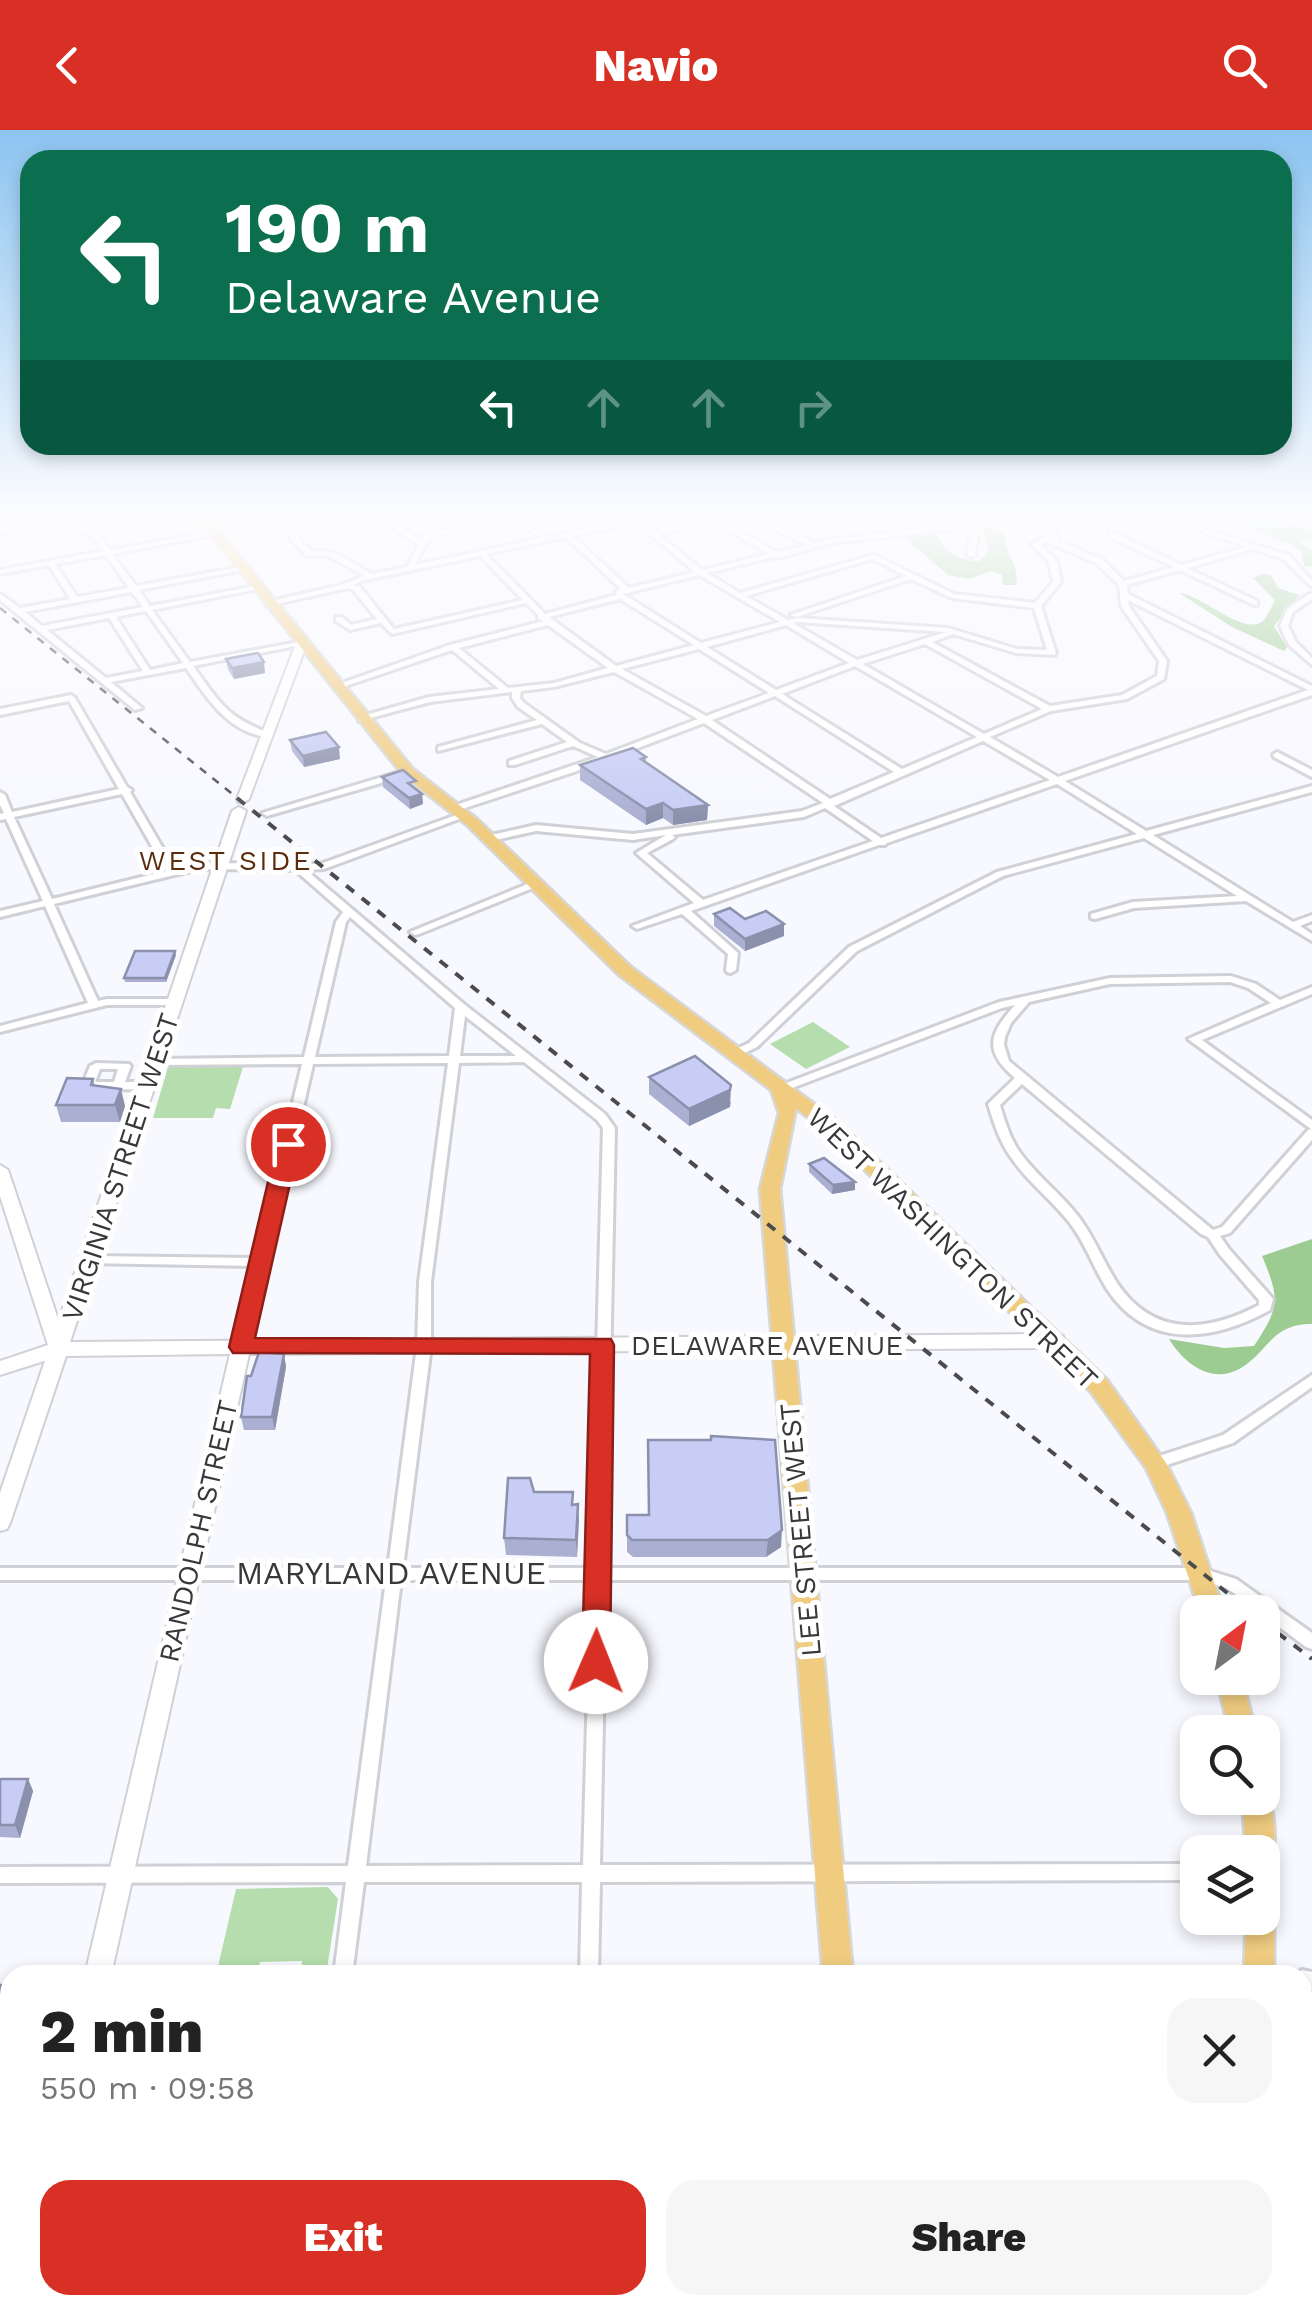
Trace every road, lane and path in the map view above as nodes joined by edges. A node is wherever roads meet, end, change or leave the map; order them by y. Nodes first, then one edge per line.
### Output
1 (25, 617) edge
2 (107, 617) edge
3 (113, 617) edge
4 (153, 617) edge
5 (280, 617) edge
6 (380, 617) edge
7 (457, 617) edge
8 (551, 617) edge
9 (657, 617) edge
10 (777, 617) edge
11 (795, 617) edge
12 (1040, 617) edge
13 (1133, 617) edge
14 (1167, 617) edge
15 (1288, 617) edge
16 (339, 619) dead end
17 (545, 619) junction
18 (383, 620) junction
19 (784, 621) junction
20 (40, 629) junction
21 (956, 632) junction
22 (925, 641) junction
23 (301, 643) junction
24 (700, 646) junction
25 (452, 647) junction
26 (1307, 654) edge
27 (856, 663) junction
28 (1312, 664) edge
29 (188, 665) junction
30 (615, 669) junction
31 (148, 672) junction
32 (105, 681) junction
33 (337, 686) junction
34 (518, 689) junction
35 (504, 690) junction
36 (1312, 690) edge
37 (774, 694) junction
38 (138, 708) dead end
39 (1049, 710) junction
40 (0, 712) edge
41 (362, 719) junction
42 (706, 720) junction
43 (543, 721) junction
44 (266, 735) junction
45 (985, 739) junction
46 (574, 743) junction
47 (441, 749) dead end
48 (611, 755) junction
49 (1277, 755) dead end
50 (638, 757) edge
51 (512, 763) dead end
52 (408, 772) junction
53 (902, 773) junction
54 (1312, 774) edge
55 (1056, 780) junction
56 (1312, 789) edge
57 (127, 790) junction
58 (0, 796) edge
59 (829, 805) junction
60 (460, 812) junction
61 (267, 814) dead end
62 (710, 814) edge
63 (5, 816) edge
64 (725, 826) junction
65 (676, 832) junction
66 (1149, 836) junction
67 (490, 838) junction
68 (882, 843) junction
69 (221, 866) junction
70 (300, 870) junction
71 (172, 873) junction
72 (535, 884) junction
73 (1250, 898) junction
74 (50, 902) junction
75 (702, 904) junction
76 (684, 910) junction
77 (0, 914) edge
78 (348, 914) junction
79 (1095, 916) dead end
80 (1312, 918) edge
81 (1293, 925) junction
82 (638, 926) dead end
83 (415, 932) dead end
84 (1312, 938) edge
85 (731, 970) dead end
86 (1312, 990) edge
87 (1024, 1001) junction
88 (175, 1002) junction
89 (94, 1004) junction
90 (1279, 1004) junction
91 (460, 1007) junction
92 (0, 1029) edge
93 (734, 1054) junction
94 (525, 1058) junction
95 (306, 1060) junction
96 (455, 1060) junction
97 (156, 1062) junction
98 (1022, 1079) junction
99 (118, 1086) edge
100 (148, 1086) junction
101 (780, 1089) junction
102 (1312, 1129) edge
103 (783, 1135) junction
104 (856, 1150) junction
105 (0, 1170) edge
106 (4, 1194) edge
107 (1213, 1234) junction
108 (89, 1260) junction
109 (262, 1262) junction
110 (1056, 1341) junction
111 (786, 1344) junction
112 (602, 1345) junction
113 (424, 1346) junction
114 (241, 1347) junction
115 (60, 1349) junction
116 (0, 1368) edge
117 (1312, 1380) edge
118 (1155, 1463) junction
119 (0, 1523) edge
120 (802, 1571) junction
121 (187, 1573) junction
122 (392, 1573) junction
123 (0, 1574) edge
124 (598, 1574) junction
125 (1202, 1574) junction
126 (1208, 1595) edge
127 (1312, 1642) edge
128 (829, 1872) junction
129 (1180, 1872) edge
130 (356, 1874) junction
131 (591, 1874) junction
132 (0, 1875) edge
133 (119, 1876) junction
134 (1262, 1935) edge
135 (100, 1965) edge
136 (344, 1965) edge
137 (589, 1965) edge
138 (837, 1965) edge
139 (1265, 1965) edge

1 - 20 street
2 - 20 street
3 - 31 street
4 - 29 street
5 - 23 main road, WEST WASHINGTON STREET
6 - 18 street
7 - 18 street
8 - 17 street
9 - 24 street
10 - 19 street
11 - 19 street
12 - 21 street
13 - 39 street
14 - 36 street
15 - 26 street
16 - 18 street
17 - 25 street
17 - 30 street
19 - 21 street
19 - 24 street
19 - 27 street
20 - 32 street
21 - 22 street
22 - 27 street
22 - 39 street
23 - 29 street
23 - 33 main road, WEST WASHINGTON STREET
23 - 44 main road, VIRGINIA STREET WEST
24 - 30 street
24 - 37 street
25 - 33 street
25 - 35 street
26 - 28 street
27 - 37 street
27 - 45 street
29 - 31 street
29 - 44 street
30 - 34 street
30 - 42 street
31 - 32 street
32 - 38 street
33 - 41 main road, WEST WASHINGTON STREET
34 - 35 street
34 - 43 street
35 - 41 street
36 - 55 street
37 - 42 street
37 - 53 street
39 - 45 street
40 - 57 street
41 - 52 main road, WEST WASHINGTON STREET
42 - 48 street
42 - 59 street
43 - 46 street
43 - 47 street
44 - 69 main road, VIRGINIA STREET WEST
45 - 53 street
45 - 55 street
46 - 48 street
46 - 51 street
48 - 50 street
48 - 60 street
49 - 54 street
52 - 60 main road, WEST WASHINGTON STREET
52 - 61 street
53 - 59 street
55 - 66 street
55 - 68 street
56 - 66 street
57 - 63 street
57 - 71 street
58 - 63 street
59 - 64 street
59 - 68 street
60 - 67 main road, WEST WASHINGTON STREET
60 - 70 street
62 - 64 street
63 - 74 street
64 - 65 street
65 - 67 street
65 - 75 street
66 - 73 street
66 - 93 street
67 - 72 main road, WEST WASHINGTON STREET
68 - 75 street
69 - 70 street
69 - 71 street
69 - 88 main road, VIRGINIA STREET WEST
70 - 78 street
71 - 74 street
72 - 83 street
72 - 93 main road, WEST WASHINGTON STREET
73 - 79 street
73 - 81 street
74 - 77 street
74 - 89 street
75 - 76 street
76 - 82 street
76 - 85 street
78 - 91 street
78 - 95 street, RANDOLPH STREET
80 - 81 street
81 - 84 street
86 - 90 street
87 - 90 street
87 - 98 street
87 - 101 street
88 - 89 street
88 - 97 main road, VIRGINIA STREET WEST
89 - 92 street
90 - 102 street
91 - 94 street
91 - 96 street
93 - 101 main road, WEST WASHINGTON STREET
94 - 96 street
94 - 112 street
95 - 96 street
95 - 97 street
95 - 109 street, RANDOLPH STREET
96 - 113 street
97 - 100 main road, VIRGINIA STREET WEST
98 - 107 street
98 - 107 street
99 - 100 street
100 - 108 main road, VIRGINIA STREET WEST
101 - 103 main road, LEE STREET WEST
101 - 104 main road, WEST WASHINGTON STREET
102 - 107 street
103 - 104 main road
103 - 111 main road, LEE STREET WEST
104 - 110 main road, WEST WASHINGTON STREET
105 - 106 main road
106 - 115 main road
108 - 109 street
108 - 115 main road, VIRGINIA STREET WEST
109 - 114 street, RANDOLPH STREET
110 - 111 main road, DELAWARE AVENUE
110 - 118 main road, WEST WASHINGTON STREET
111 - 112 main road, DELAWARE AVENUE
111 - 120 main road, LEE STREET WEST
112 - 113 main road, DELAWARE AVENUE
112 - 124 street
113 - 114 main road, DELAWARE AVENUE
113 - 122 street
114 - 115 main road, DELAWARE AVENUE
114 - 121 main road, RANDOLPH STREET
115 - 116 main road, DELAWARE AVENUE
115 - 119 main road, VIRGINIA STREET WEST
117 - 118 street
118 - 125 main road, WEST WASHINGTON STREET
120 - 124 street, MARYLAND AVENUE
120 - 125 street, MARYLAND AVENUE
120 - 128 main road, LEE STREET WEST
121 - 122 street, MARYLAND AVENUE
121 - 123 street, MARYLAND AVENUE
121 - 133 main road, RANDOLPH STREET
122 - 124 street, MARYLAND AVENUE
122 - 130 street
124 - 131 street
125 - 126 main road, WEST WASHINGTON STREET
125 - 127 street
128 - 129 street
128 - 131 street
128 - 138 main road, LEE STREET WEST
130 - 131 street
130 - 133 street
130 - 136 street
131 - 137 street
132 - 133 street
133 - 135 main road, RANDOLPH STREET
134 - 139 main road

